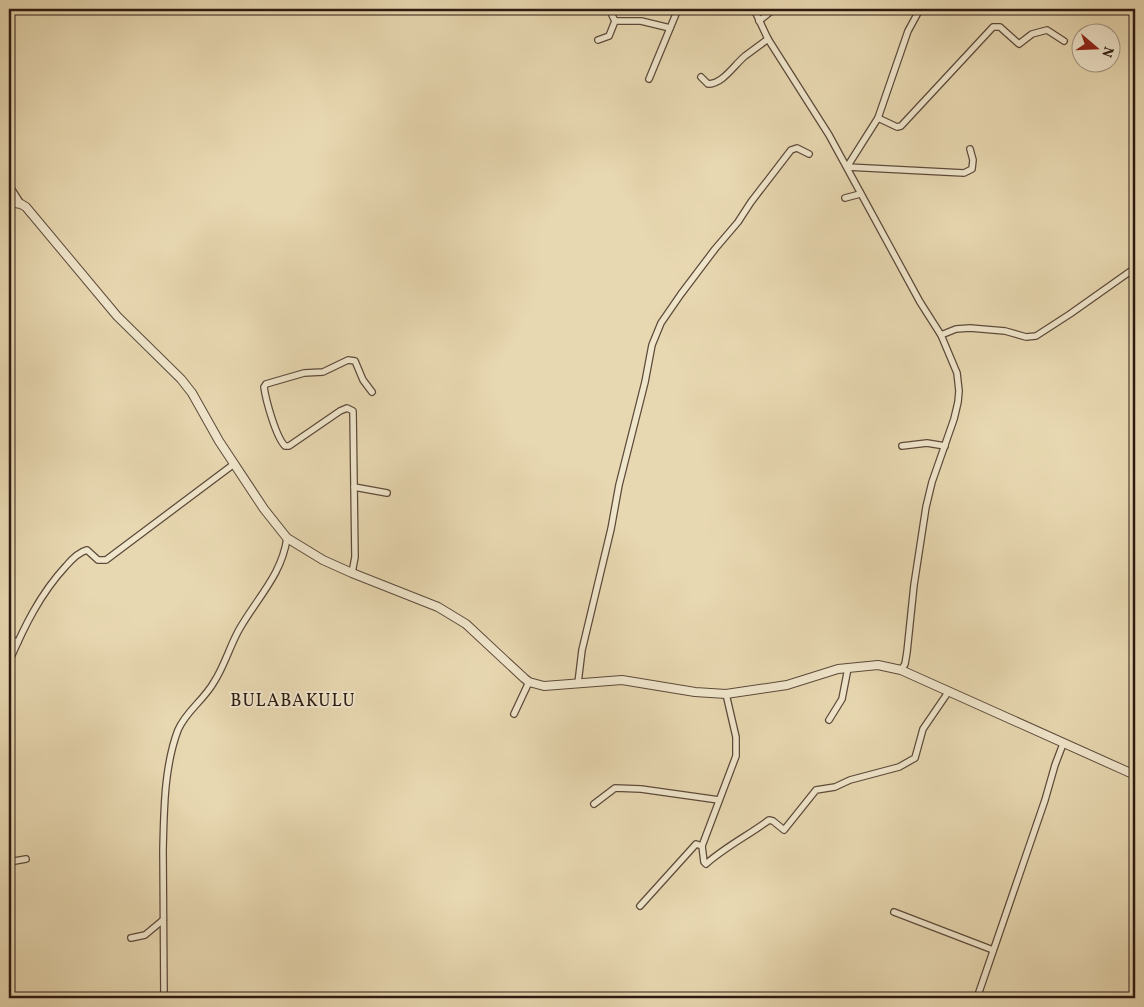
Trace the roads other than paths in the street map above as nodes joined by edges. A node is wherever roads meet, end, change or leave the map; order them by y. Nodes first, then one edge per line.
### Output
1 (537, 9) edge
2 (588, 9) edge
3 (609, 9) edge
4 (678, 9) edge
5 (754, 9) edge
6 (774, 9) edge
7 (920, 9) edge
8 (615, 21) junction
9 (759, 21) junction
10 (670, 28) junction
11 (768, 39) junction
12 (598, 40) dead end
13 (1064, 40) dead end
14 (701, 77) dead end
15 (649, 79) dead end
16 (878, 118) junction
17 (970, 149) dead end
18 (809, 154) dead end
19 (847, 167) junction
20 (9, 185) edge
21 (860, 194) junction
22 (845, 198) dead end
23 (9, 202) edge
24 (21, 204) junction
25 (1135, 268) edge
26 (941, 335) junction
27 (372, 392) dead end
28 (902, 446) dead end
29 (945, 446) junction
30 (234, 464) junction
31 (354, 487) junction
32 (387, 493) dead end
33 (287, 538) junction
34 (352, 574) junction
35 (9, 638) edge
36 (18, 642) junction
37 (9, 662) edge
38 (848, 668) junction
39 (901, 670) junction
40 (529, 682) junction
41 (578, 683) junction
42 (949, 691) junction
43 (726, 694) junction
44 (514, 714) dead end
45 (829, 720) dead end
46 (1063, 744) junction
47 (1135, 775) edge
48 (719, 800) junction
49 (594, 804) dead end
50 (702, 846) junction
51 (26, 859) dead end
52 (9, 862) edge
53 (640, 906) dead end
54 (894, 912) dead end
55 (163, 920) junction
56 (130, 938) dead end
57 (992, 950) junction
58 (164, 998) edge
59 (977, 998) edge

1 - 2 street
3 - 8 street
4 - 10 street
5 - 9 street
6 - 9 street
7 - 16 street
8 - 10 street
8 - 12 street
9 - 11 street
10 - 15 street
11 - 14 street
11 - 19 street
13 - 16 street
16 - 19 street
17 - 19 street
18 - 41 street
19 - 21 street
20 - 24 street
21 - 22 street
21 - 26 street
23 - 24 street
24 - 30 street
25 - 26 street
26 - 29 street
27 - 31 street
28 - 29 street
29 - 39 street
30 - 33 street
30 - 36 street
31 - 32 street
31 - 34 street
33 - 34 street
33 - 55 street
34 - 40 street
35 - 36 street
36 - 37 street
38 - 39 street
38 - 43 street
38 - 45 street
39 - 42 street
40 - 41 street
40 - 44 street
41 - 43 street
42 - 46 street
42 - 50 street
43 - 48 street
46 - 47 street
46 - 57 street
48 - 49 street
48 - 50 street
50 - 53 street
51 - 52 street
54 - 57 street
55 - 56 street
55 - 58 street
57 - 59 street

